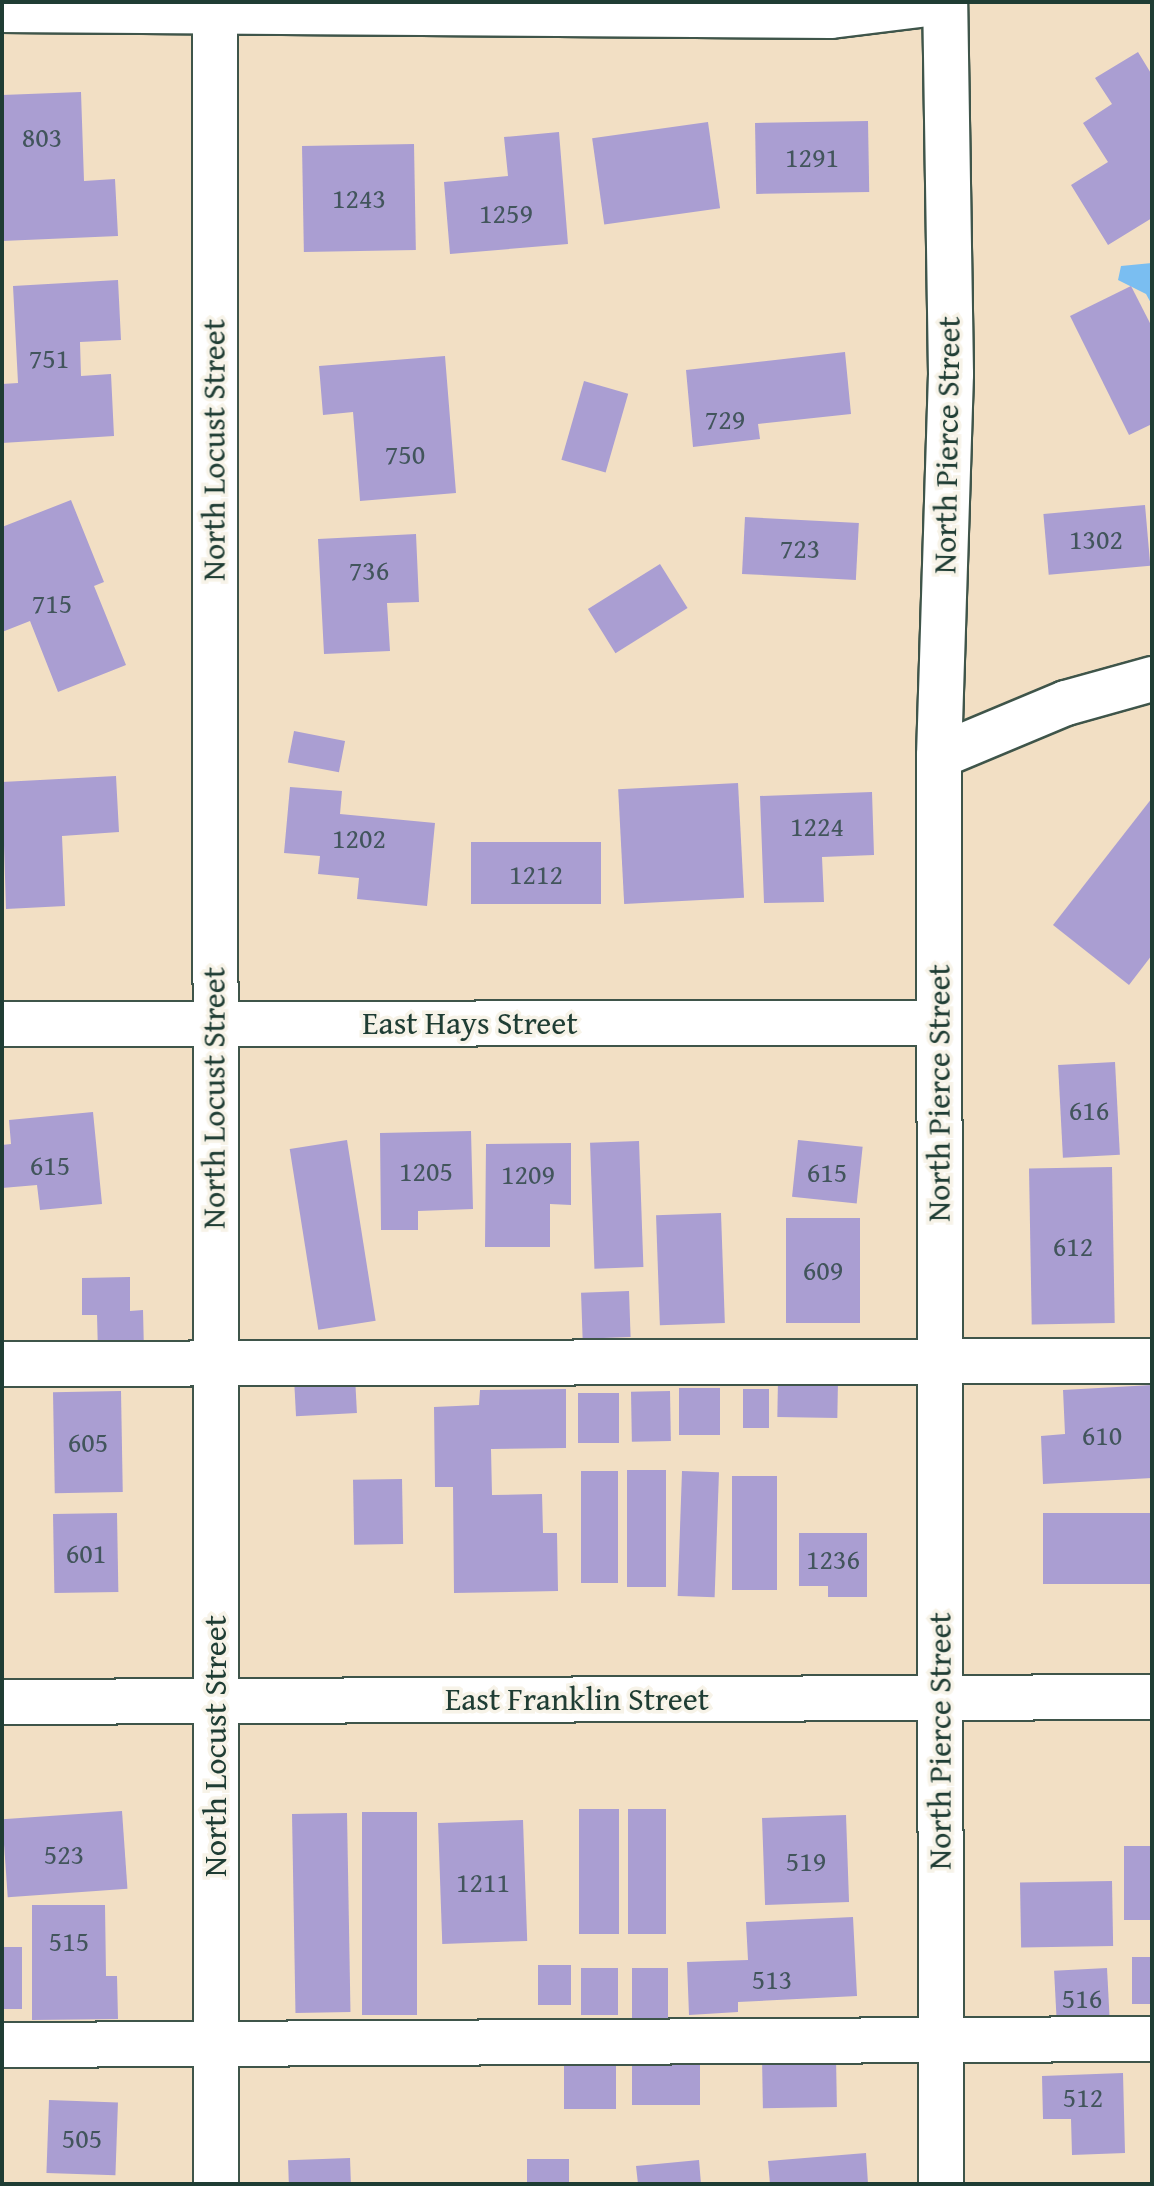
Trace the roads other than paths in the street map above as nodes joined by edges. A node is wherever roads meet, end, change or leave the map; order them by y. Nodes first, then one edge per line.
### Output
1 (944, 2) edge
2 (2, 10) edge
3 (215, 12) junction
4 (1152, 679) edge
5 (939, 756) junction
6 (213, 1023) junction
7 (938, 1023) junction
8 (2, 1024) edge
9 (1152, 1361) edge
10 (939, 1362) junction
11 (2, 1364) edge
12 (214, 1364) junction
13 (1152, 1697) edge
14 (939, 1698) junction
15 (215, 1700) junction
16 (2, 1702) edge
17 (1152, 2039) edge
18 (940, 2040) junction
19 (215, 2044) junction
20 (2, 2045) edge
21 (216, 2184) edge
22 (941, 2184) edge

1 - 3 street
1 - 5 street, North Pierce Street
2 - 3 street
3 - 6 street, North Locust Street
4 - 5 street
5 - 7 street, North Pierce Street
6 - 7 street, East Hays Street
6 - 8 street, East Hays Street
6 - 12 street, North Locust Street
7 - 10 street, North Pierce Street
9 - 10 street
10 - 12 street
10 - 14 street, North Pierce Street
11 - 12 street
12 - 15 street, North Locust Street
13 - 14 street, East Franklin Street
14 - 15 street, East Franklin Street
14 - 18 street, North Pierce Street
15 - 16 street, East Franklin Street
15 - 19 street, North Locust Street
17 - 18 street
18 - 19 street
18 - 22 street, North Pierce Street
19 - 20 street
19 - 21 street, North Locust Street

